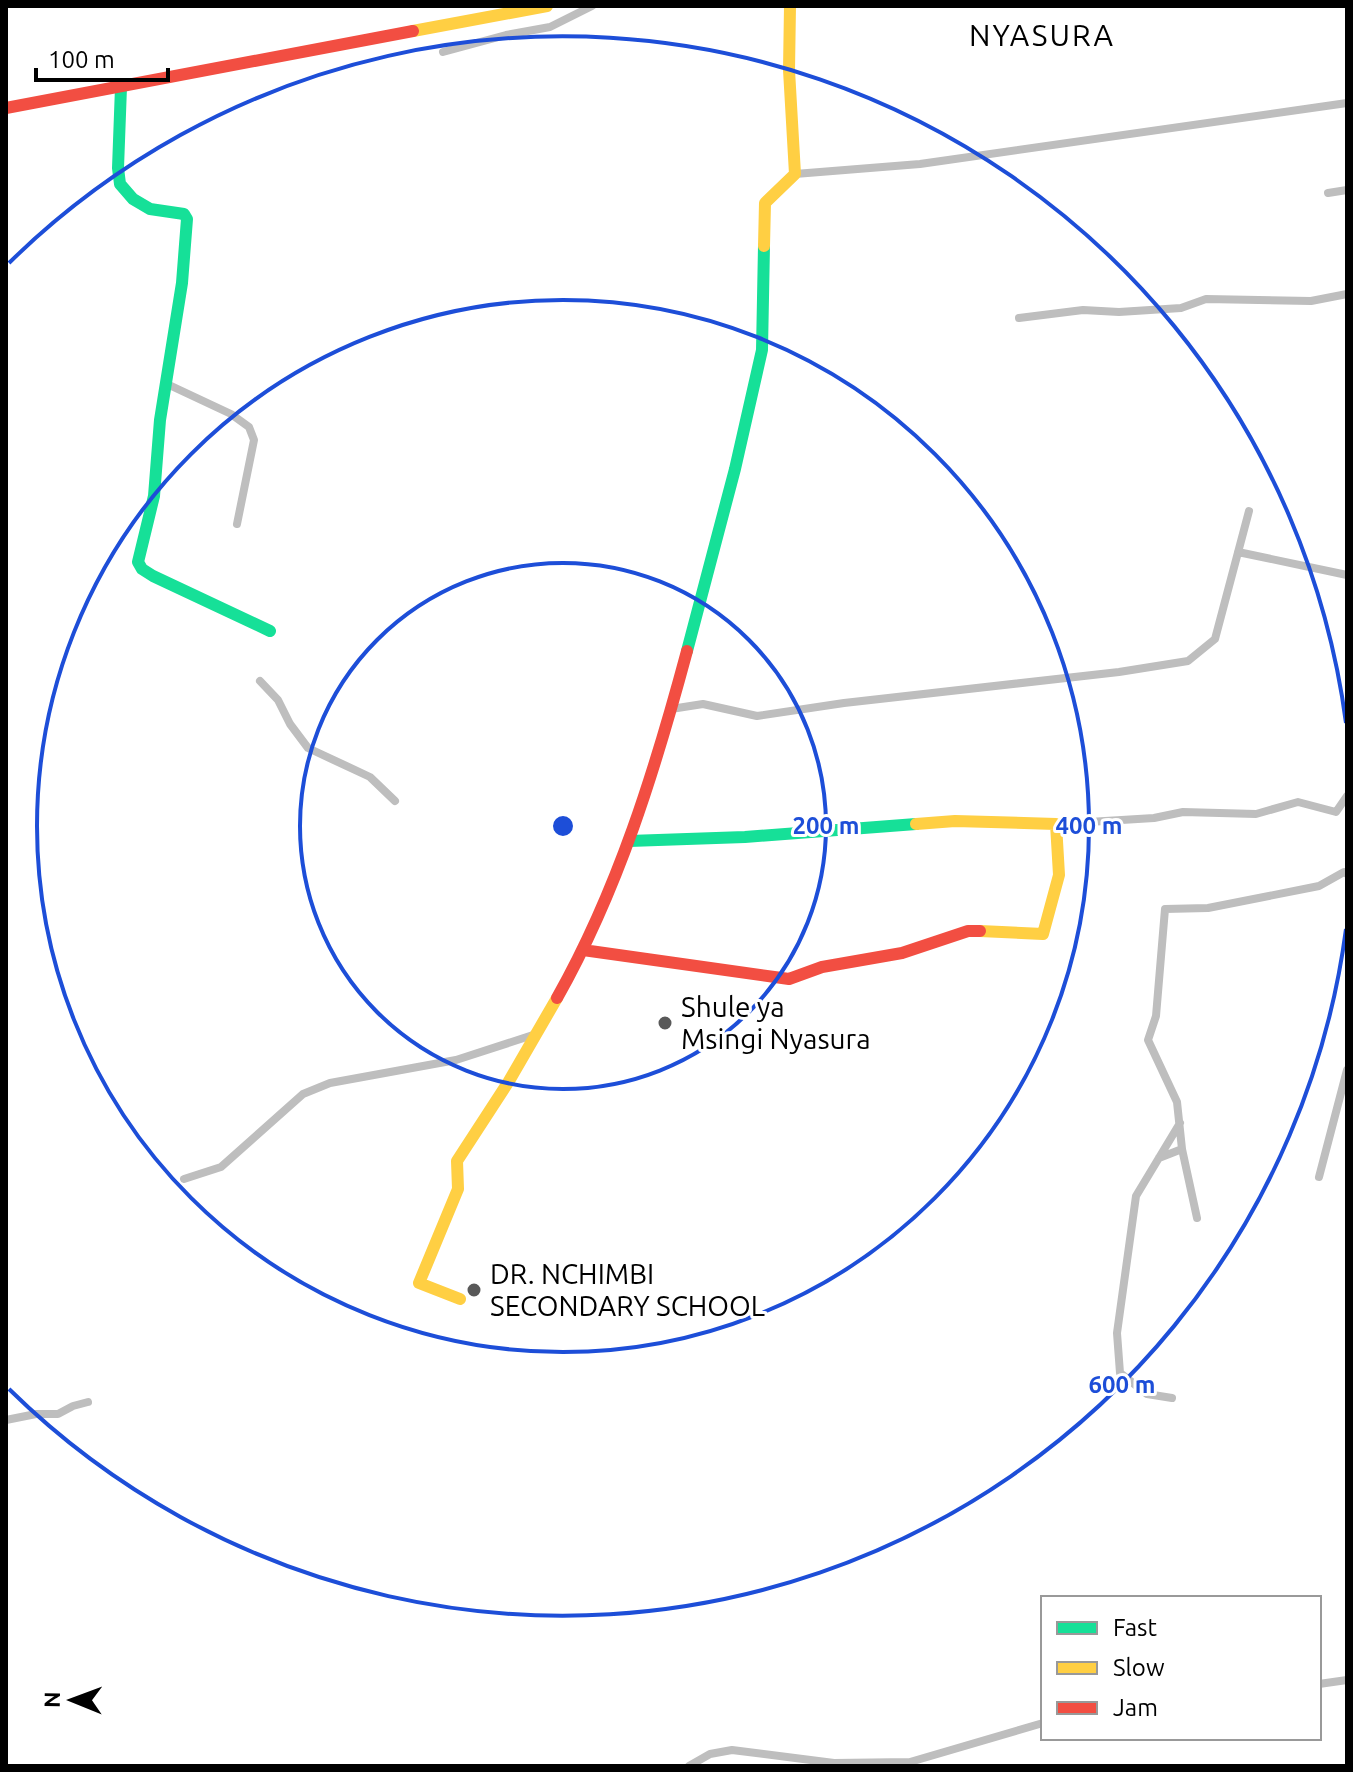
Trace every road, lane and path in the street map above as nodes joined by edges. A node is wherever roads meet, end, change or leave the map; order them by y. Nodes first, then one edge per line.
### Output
1 (547, 6) edge
2 (592, 6) edge
3 (790, 6) edge
4 (443, 52) dead end
5 (121, 87) junction
6 (1347, 103) edge
7 (6, 108) edge
8 (795, 174) junction
9 (1347, 190) edge
10 (1328, 193) dead end
11 (1347, 294) edge
12 (1019, 318) dead end
13 (167, 384) junction
14 (1249, 511) dead end
15 (237, 524) dead end
16 (1238, 552) junction
17 (1347, 575) edge
18 (270, 631) dead end
19 (260, 681) dead end
20 (671, 709) junction
21 (1347, 796) edge
22 (395, 801) dead end
23 (1056, 824) junction
24 (629, 841) junction
25 (1347, 874) edge
26 (583, 950) junction
27 (536, 1034) junction
28 (1347, 1070) edge
29 (1180, 1122) junction
30 (1182, 1149) junction
31 (1159, 1158) junction
32 (1319, 1177) dead end
33 (184, 1179) dead end
34 (1197, 1218) dead end
35 (460, 1299) dead end
36 (1172, 1398) dead end
37 (88, 1402) dead end
38 (6, 1420) edge
39 (1347, 1680) edge
40 (1321, 1684) edge
41 (1041, 1724) edge
42 (689, 1766) edge

1 - 5 main road
2 - 4 street
3 - 8 main road
5 - 7 main road
5 - 13 main road
6 - 8 street
8 - 20 main road
9 - 10 street
11 - 12 street
13 - 15 street
13 - 18 main road
14 - 16 street
16 - 17 street
16 - 20 street
19 - 22 street
20 - 24 main road
21 - 23 street
23 - 24 main road
23 - 26 main road
24 - 26 main road
25 - 29 street
26 - 27 main road
27 - 33 street
27 - 35 main road
28 - 32 street
29 - 30 street
29 - 31 street
30 - 31 street
30 - 34 street
31 - 36 street
37 - 38 street
39 - 40 street
41 - 42 street

